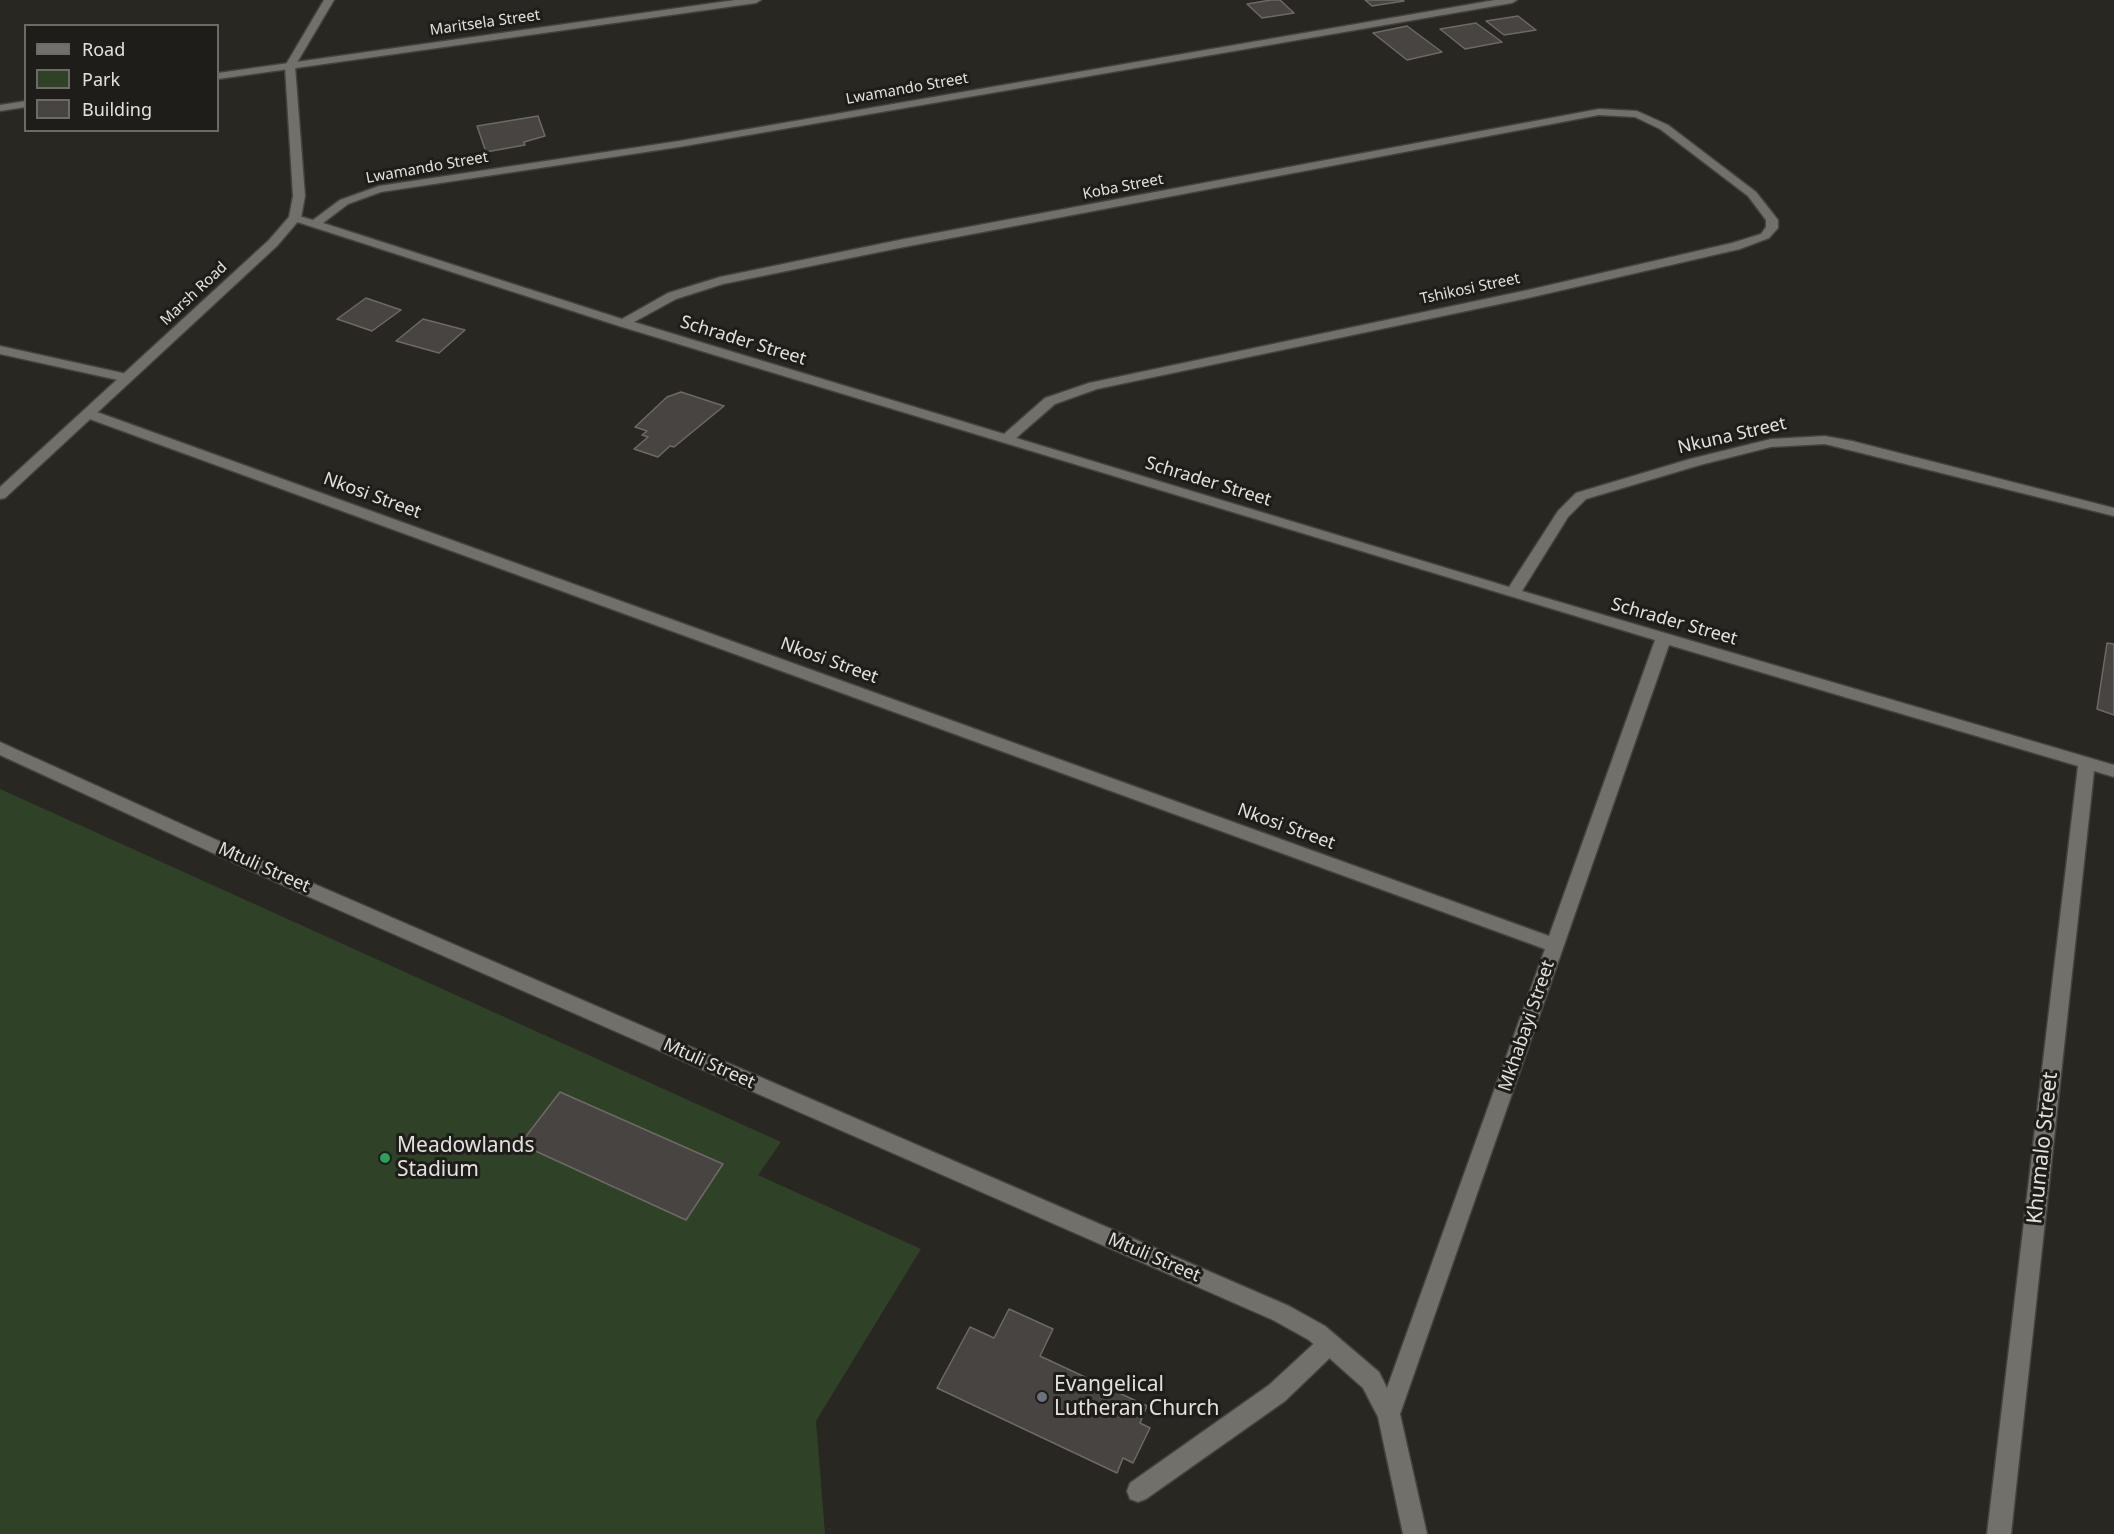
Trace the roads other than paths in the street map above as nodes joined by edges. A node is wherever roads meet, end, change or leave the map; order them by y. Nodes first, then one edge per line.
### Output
1 (329, 0) edge
2 (756, 0) edge
3 (1508, 0) edge
4 (290, 66) junction
5 (219, 76) edge
6 (24, 104) edge
7 (0, 108) edge
8 (1637, 114) joint
9 (295, 218) junction
10 (315, 224) junction
11 (623, 323) junction
12 (0, 350) edge
13 (127, 378) junction
14 (89, 414) junction
15 (1006, 439) junction
16 (0, 495) edge
17 (2114, 512) edge
18 (1513, 594) junction
19 (1664, 638) junction
20 (0, 748) edge
21 (2087, 763) junction
22 (2114, 771) edge
23 (1555, 945) junction
24 (1329, 1344) junction
25 (1389, 1414) junction
26 (1138, 1491) dead end
27 (1415, 1534) edge
28 (1999, 1534) edge

1 - 4 street
2 - 4 street, Maritsela Street
3 - 10 street, Lwamando Street
4 - 5 street, Maritsela Street
4 - 9 street
6 - 7 street
8 - 11 street, Koba Street
8 - 15 street, Tshikosi Street
9 - 10 street, Schrader Street
9 - 13 street, Marsh Road
10 - 11 street, Schrader Street
11 - 15 street, Schrader Street
12 - 13 street
13 - 14 street, Marsh Road
14 - 16 street, Marsh Road
14 - 23 street, Nkosi Street
15 - 18 street, Schrader Street
17 - 18 street, Nkuna Street
18 - 19 street, Schrader Street
19 - 21 street, Schrader Street
19 - 23 street, Mkhabayi Street
20 - 24 street, Mtuli Street
21 - 22 street, Schrader Street
21 - 28 street, Khumalo Street
23 - 25 street, Mkhabayi Street
24 - 25 street, Mtuli Street
24 - 26 street
25 - 27 street

